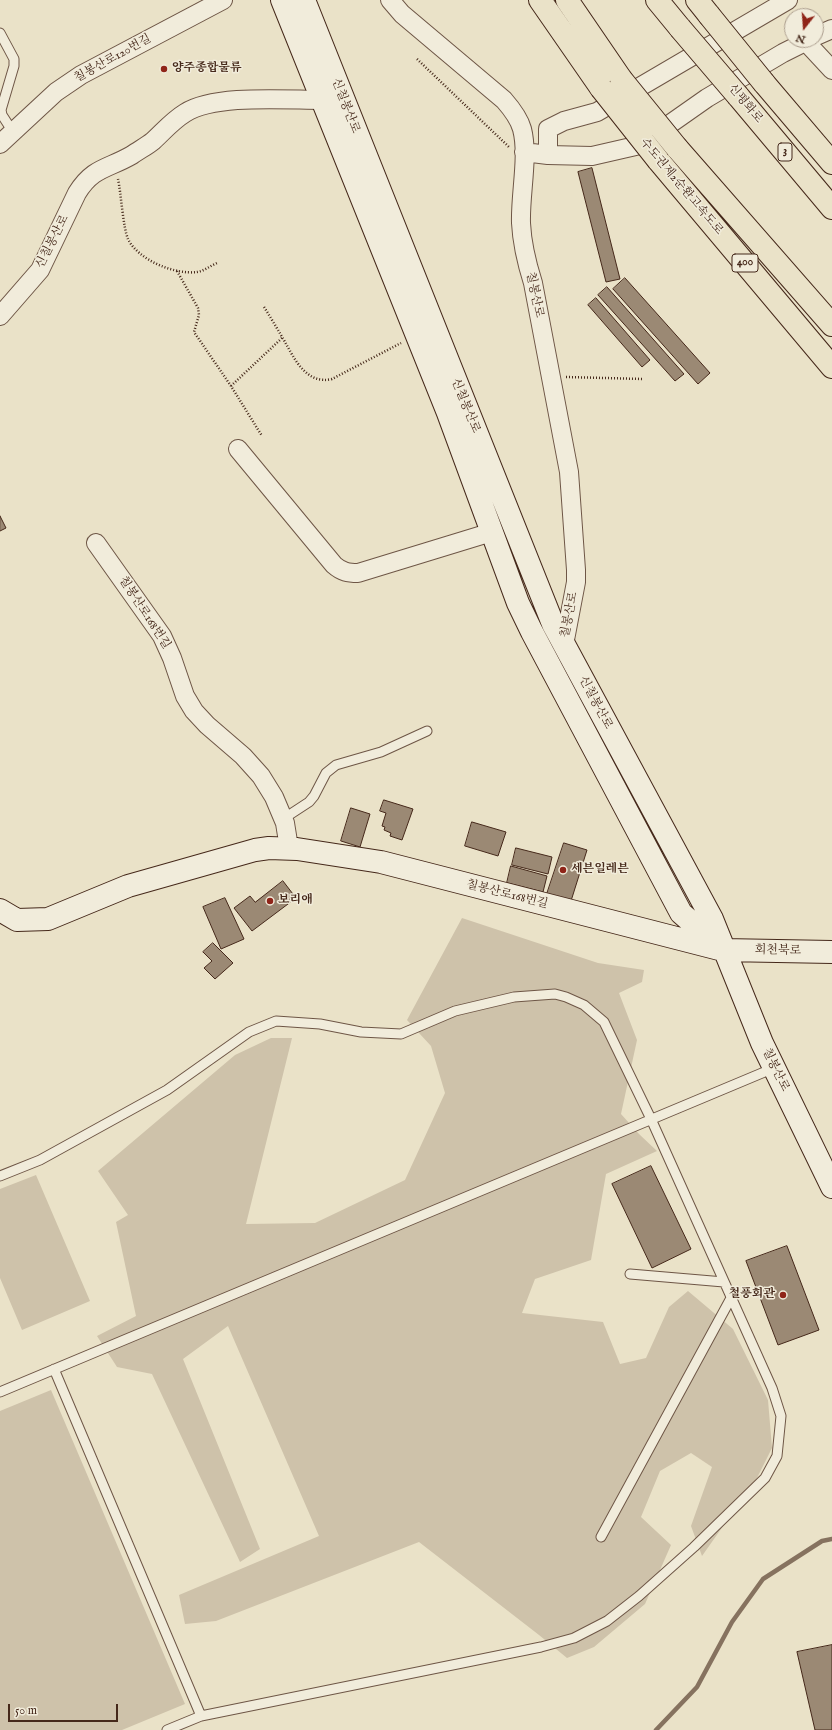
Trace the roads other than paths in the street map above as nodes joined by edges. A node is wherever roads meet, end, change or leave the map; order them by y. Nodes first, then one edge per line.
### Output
1 (223, 0) edge
2 (282, 0) edge
3 (304, 0) edge
4 (390, 0) edge
5 (540, 0) edge
6 (566, 0) edge
7 (658, 0) edge
8 (788, 0) edge
9 (703, 7) edge
10 (0, 33) edge
11 (793, 48) edge
12 (816, 48) edge
13 (832, 70) edge
14 (322, 100) junction
15 (6, 138) edge
16 (524, 152) junction
17 (548, 155) junction
18 (832, 163) edge
19 (832, 208) edge
20 (0, 316) edge
21 (832, 325) edge
22 (832, 367) edge
23 (238, 449) dead end
24 (492, 532) junction
25 (96, 543) dead end
26 (564, 645) junction
27 (427, 731) dead end
28 (283, 819) junction
29 (289, 848) junction
30 (0, 910) edge
31 (723, 950) junction
32 (832, 952) edge
33 (774, 1068) junction
34 (651, 1119) junction
35 (0, 1176) edge
36 (832, 1186) edge
37 (630, 1274) dead end
38 (724, 1282) junction
39 (731, 1298) junction
40 (54, 1369) junction
41 (0, 1392) edge
42 (601, 1537) dead end
43 (201, 1716) junction
44 (167, 1730) edge

1 - 15 street, 칠봉산로120번길
2 - 14 street, 신칠봉산로
3 - 26 street, 신칠봉산로
4 - 16 street, 칠봉산로
5 - 22 highway, 수도권제2순환고속도로 / 400, bridge
6 - 21 highway, 수도권제2순환고속도로 / 400, bridge
7 - 19 highway, 신평화로 / 3, bridge
8 - 17 street
9 - 18 highway, 3, bridge
10 - 15 lane, 칠봉산로120번길
11 - 17 street
12 - 13 street
14 - 20 street, 신칠봉산로
14 - 24 street, 신칠봉산로
16 - 17 street
16 - 26 street, 칠봉산로
23 - 24 street
24 - 31 street, 신칠봉산로
25 - 28 street, 칠봉산로168번길
26 - 31 street, 신칠봉산로
27 - 28 lane
28 - 29 street, 칠봉산로168번길
29 - 30 street, 칠봉산로168번길
29 - 31 street, 칠봉산로168번길
31 - 32 street, 회천북로
31 - 33 street, 칠봉산로
33 - 34 lane
33 - 36 street, 칠봉산로
34 - 35 lane
34 - 38 lane
34 - 40 lane
37 - 38 lane
38 - 39 lane
39 - 42 lane
39 - 43 lane
40 - 41 lane
40 - 43 lane
43 - 44 lane

